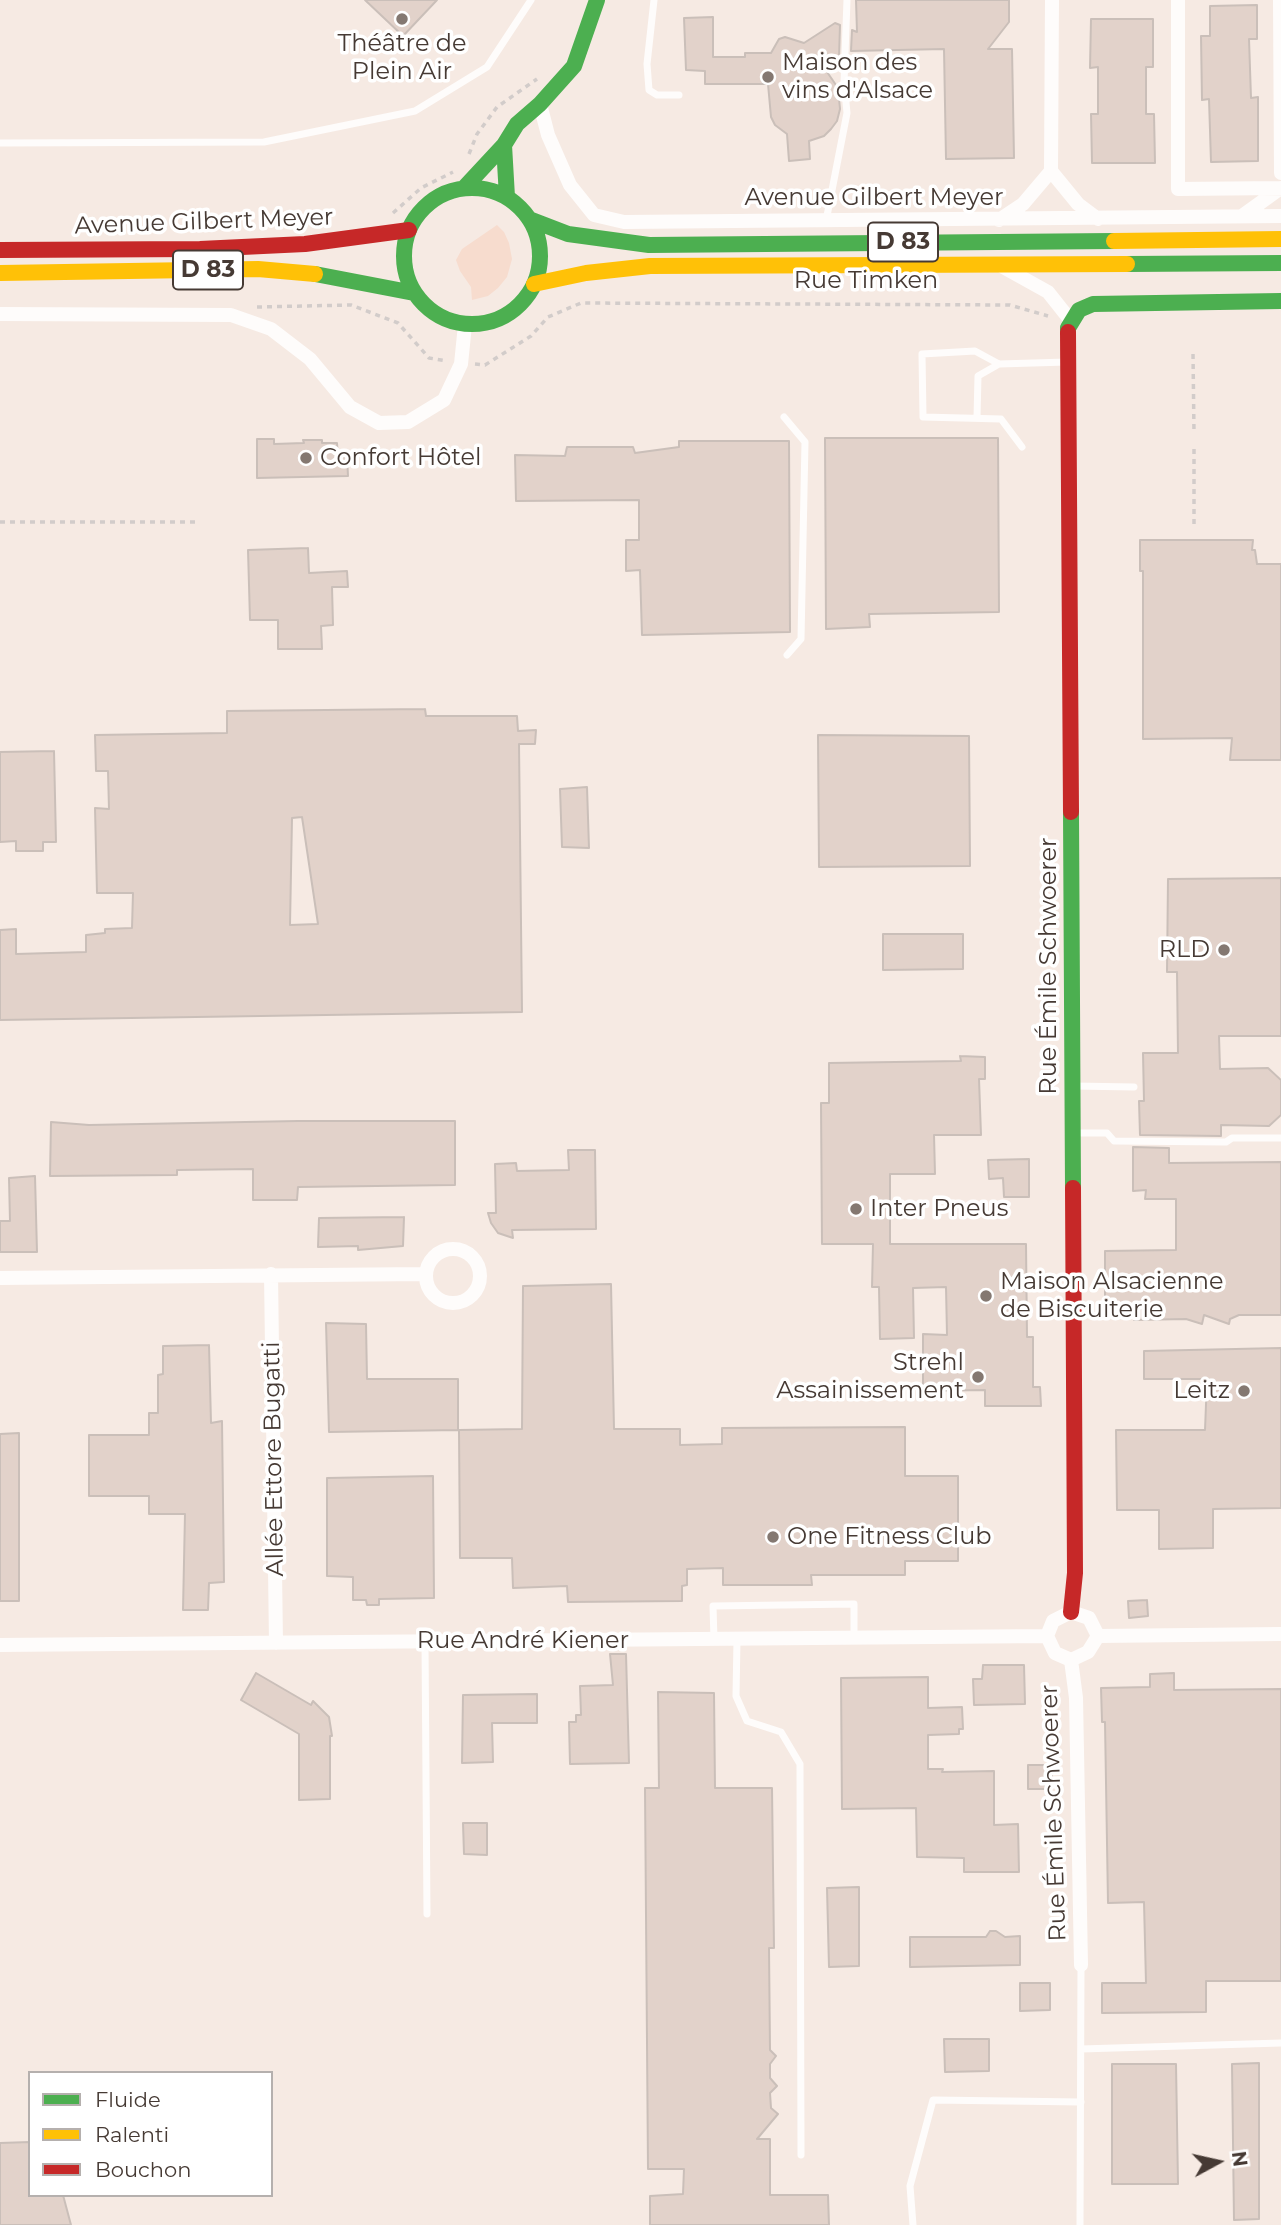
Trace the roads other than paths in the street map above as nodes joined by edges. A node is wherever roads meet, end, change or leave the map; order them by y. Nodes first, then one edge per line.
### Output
1 (531, 0) edge
2 (597, 0) edge
3 (654, 0) edge
4 (847, 0) edge
5 (1052, 0) edge
6 (1178, 0) edge
7 (1280, 0) edge
8 (679, 95) dead end
9 (540, 104) junction
10 (0, 143) edge
11 (504, 145) junction
12 (1051, 171) junction
13 (1281, 173) edge
14 (464, 188) junction
15 (1281, 188) edge
16 (507, 197) junction
17 (1281, 216) edge
18 (1241, 217) junction
19 (529, 219) junction
20 (1098, 219) junction
21 (999, 220) junction
22 (826, 221) junction
23 (408, 230) junction
24 (1281, 239) edge
25 (0, 250) edge
26 (1281, 263) edge
27 (999, 265) junction
28 (0, 273) edge
29 (534, 284) junction
30 (414, 293) junction
31 (1281, 301) edge
32 (0, 314) edge
33 (1071, 321) junction
34 (465, 325) junction
35 (1068, 362) junction
36 (999, 363) junction
37 (784, 417) dead end
38 (977, 418) junction
39 (1022, 447) dead end
40 (787, 654) dead end
41 (1073, 1086) junction
42 (1134, 1087) dead end
43 (1073, 1133) junction
44 (1281, 1138) edge
45 (425, 1274) dead end
46 (271, 1275) junction
47 (0, 1278) edge
48 (1071, 1612) junction
49 (1281, 1634) edge
50 (1047, 1636) junction
51 (1098, 1636) junction
52 (854, 1639) junction
53 (737, 1640) junction
54 (714, 1641) junction
55 (425, 1642) junction
56 (276, 1643) junction
57 (0, 1645) edge
58 (1071, 1660) junction
59 (427, 1914) dead end
60 (1081, 1965) joint
61 (1281, 2043) edge
62 (1081, 2049) junction
63 (1081, 2102) junction
64 (801, 2155) dead end
65 (913, 2225) edge
66 (1080, 2225) edge

1 - 10 lane
2 - 9 main road
3 - 8 lane
4 - 22 lane
5 - 12 street
6 - 15 street
7 - 13 street
9 - 11 main road
9 - 22 street, Avenue Gilbert Meyer
11 - 14 main road
11 - 16 main road
12 - 20 street
12 - 21 street
14 - 16 main road
14 - 23 main road
15 - 18 street
16 - 19 main road, Avenue Gilbert Meyer
17 - 18 street, Avenue Gilbert Meyer
18 - 20 street, Avenue Gilbert Meyer
19 - 24 main road, Avenue Gilbert Meyer / D 83
19 - 29 main road, Avenue Gilbert Meyer
20 - 21 street, Avenue Gilbert Meyer
21 - 22 street, Avenue Gilbert Meyer
23 - 25 main road, Avenue Gilbert Meyer / D 83
23 - 30 main road
26 - 27 main road, D 83
27 - 29 main road, D 83
27 - 33 street
28 - 30 main road, Avenue Gilbert Meyer / D 83
29 - 34 main road, Avenue Gilbert Meyer
30 - 34 main road
31 - 33 main road
32 - 34 street
33 - 35 main road, Rue Émile Schwoerer
35 - 36 lane
35 - 41 main road, Rue Émile Schwoerer
36 - 38 lane
36 - 38 lane
37 - 40 lane
38 - 39 lane
41 - 42 lane
41 - 43 main road, Rue Émile Schwoerer
43 - 44 lane
43 - 48 main road, Rue Émile Schwoerer
45 - 46 street
46 - 47 street
46 - 56 street, Allée Ettore Bugatti
48 - 50 street
48 - 51 street
49 - 51 street
50 - 52 street, Rue André Kiener
50 - 58 street
51 - 58 street
52 - 53 street, Rue André Kiener
52 - 54 lane
53 - 54 street, Rue André Kiener
53 - 64 lane
54 - 55 street, Rue André Kiener
55 - 56 street, Rue André Kiener
55 - 59 lane
56 - 57 street, Rue André Kiener
58 - 60 street, Rue Émile Schwoerer
60 - 62 lane
61 - 62 lane
62 - 63 lane
63 - 65 lane
63 - 66 lane

